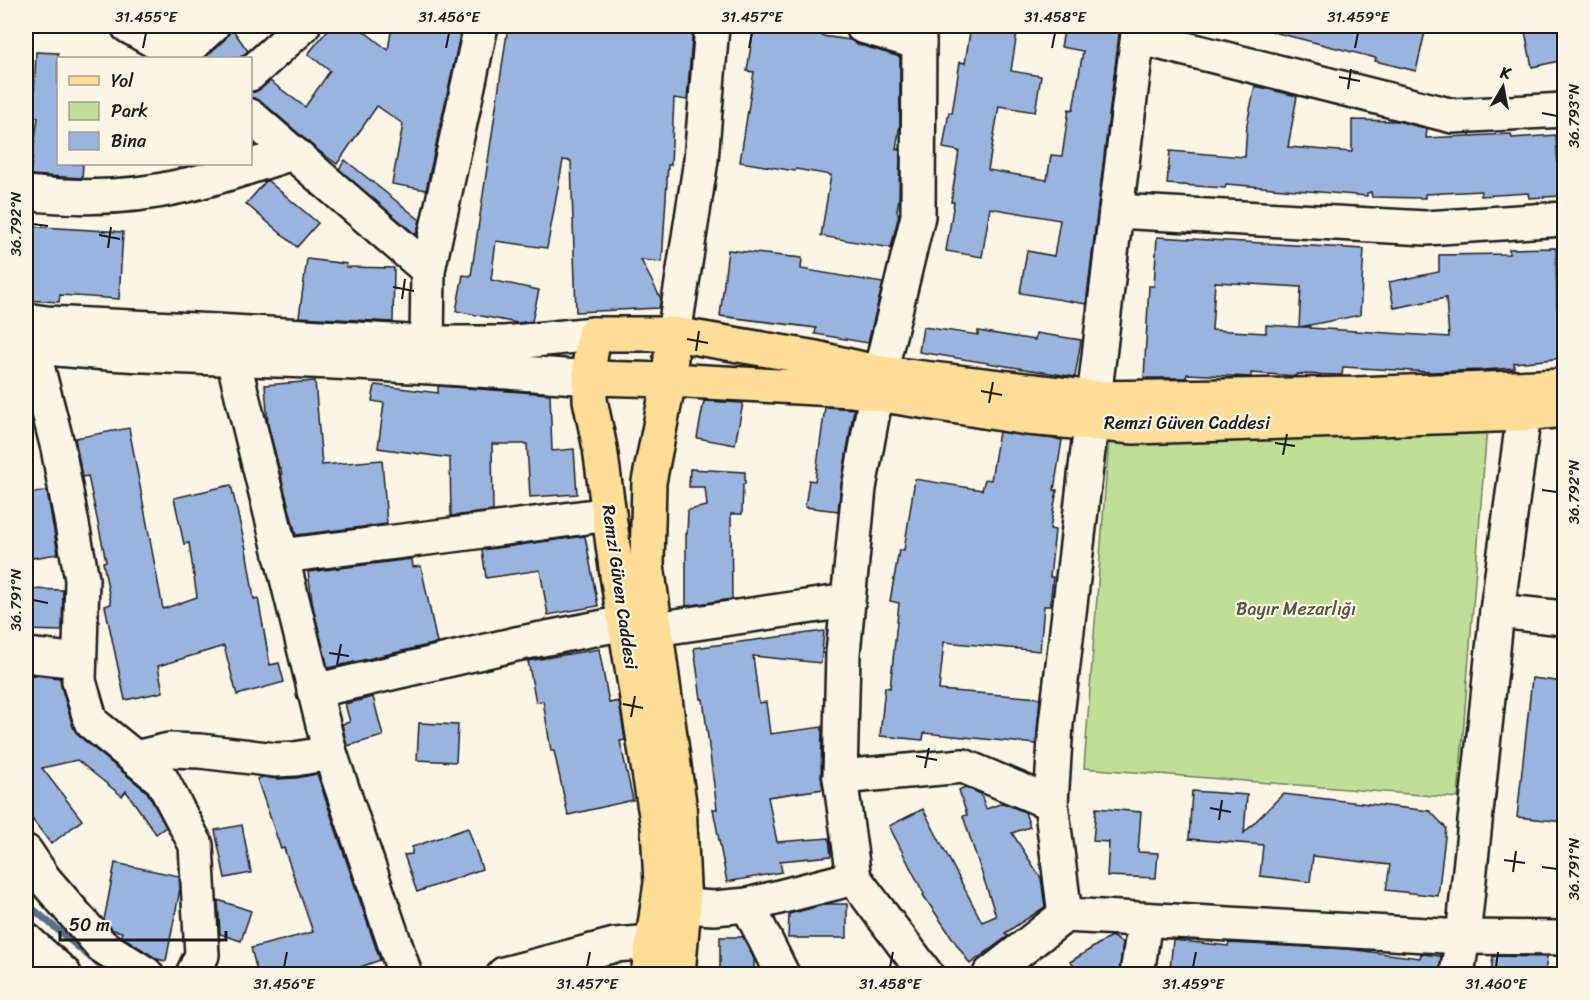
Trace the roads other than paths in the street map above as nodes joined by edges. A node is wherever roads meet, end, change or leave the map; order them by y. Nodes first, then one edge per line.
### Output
1 (128, 26) edge
2 (212, 26) edge
3 (303, 26) edge
4 (481, 26) edge
5 (712, 26) edge
6 (862, 26) edge
7 (1139, 31) edge
8 (919, 34) edge
9 (182, 57) edge
10 (252, 72) edge
11 (1564, 111) edge
12 (252, 118) edge
13 (293, 153) junction
14 (26, 193) edge
15 (1116, 211) junction
16 (1564, 219) edge
17 (428, 270) junction
18 (594, 334) junction
19 (674, 334) junction
20 (28, 338) edge
21 (427, 343) junction
22 (233, 359) junction
23 (590, 378) junction
24 (669, 380) junction
25 (878, 383) junction
26 (1564, 386) edge
27 (1093, 410) junction
28 (1564, 410) edge
29 (1524, 414) junction
30 (609, 514) junction
31 (281, 556) junction
32 (848, 601) junction
33 (1497, 611) junction
34 (1564, 618) edge
35 (640, 626) junction
36 (26, 656) edge
37 (79, 661) junction
38 (314, 691) junction
39 (330, 753) junction
40 (135, 758) junction
41 (840, 777) junction
42 (1051, 802) junction
43 (26, 852) edge
44 (854, 878) junction
45 (748, 905) junction
46 (684, 906) junction
47 (1065, 915) junction
48 (1146, 920) junction
49 (1463, 937) junction
50 (1564, 938) edge
51 (26, 940) edge
52 (653, 942) junction
53 (26, 964) edge
54 (32, 975) edge
55 (64, 975) edge
56 (146, 975) edge
57 (193, 975) edge
58 (405, 975) edge
59 (504, 975) edge
60 (648, 975) edge
61 (678, 975) edge
62 (782, 975) edge
63 (926, 975) edge
64 (990, 975) edge
65 (1137, 975) edge
66 (1457, 975) edge

1 - 9 street
2 - 9 street
3 - 10 street
4 - 17 street
5 - 19 street
6 - 8 street
7 - 11 street
7 - 15 street
8 - 25 street
12 - 13 street
13 - 14 street
13 - 17 street
15 - 16 street
15 - 27 street
17 - 21 street
18 - 19 main road, Remzi Güven Caddesi
18 - 21 street
18 - 23 main road, Remzi Güven Caddesi
19 - 24 main road, Remzi Güven Caddesi
19 - 25 main road, Remzi Güven Caddesi
20 - 21 street
20 - 22 street
20 - 37 street
22 - 23 street
22 - 31 street
23 - 24 main road, Remzi Güven Caddesi
23 - 30 main road, Remzi Güven Caddesi
24 - 25 main road, Remzi Güven Caddesi
24 - 35 main road, Remzi Güven Caddesi
25 - 27 main road, Remzi Güven Caddesi
25 - 32 street
26 - 27 main road, Remzi Güven Caddesi
27 - 29 main road, Remzi Güven Caddesi
27 - 42 street
28 - 29 main road, Remzi Güven Caddesi
29 - 33 street
30 - 31 street
30 - 35 main road, Remzi Güven Caddesi
31 - 38 street
32 - 35 street
32 - 41 street
33 - 34 street
33 - 49 street
35 - 38 street
35 - 46 main road, Remzi Güven Caddesi
35 - 52 main road, Remzi Güven Caddesi
36 - 37 street
37 - 40 street
38 - 39 street
39 - 40 street
39 - 58 street
40 - 57 street
41 - 42 street
41 - 44 street
42 - 47 street
43 - 56 street
44 - 45 street
44 - 63 street
45 - 46 street
45 - 62 street
46 - 61 main road, Remzi Güven Caddesi
47 - 48 street
47 - 64 street
48 - 49 street
48 - 65 street
49 - 50 street
49 - 66 street
51 - 55 street
52 - 59 street
52 - 60 main road, Remzi Güven Caddesi
53 - 54 street

